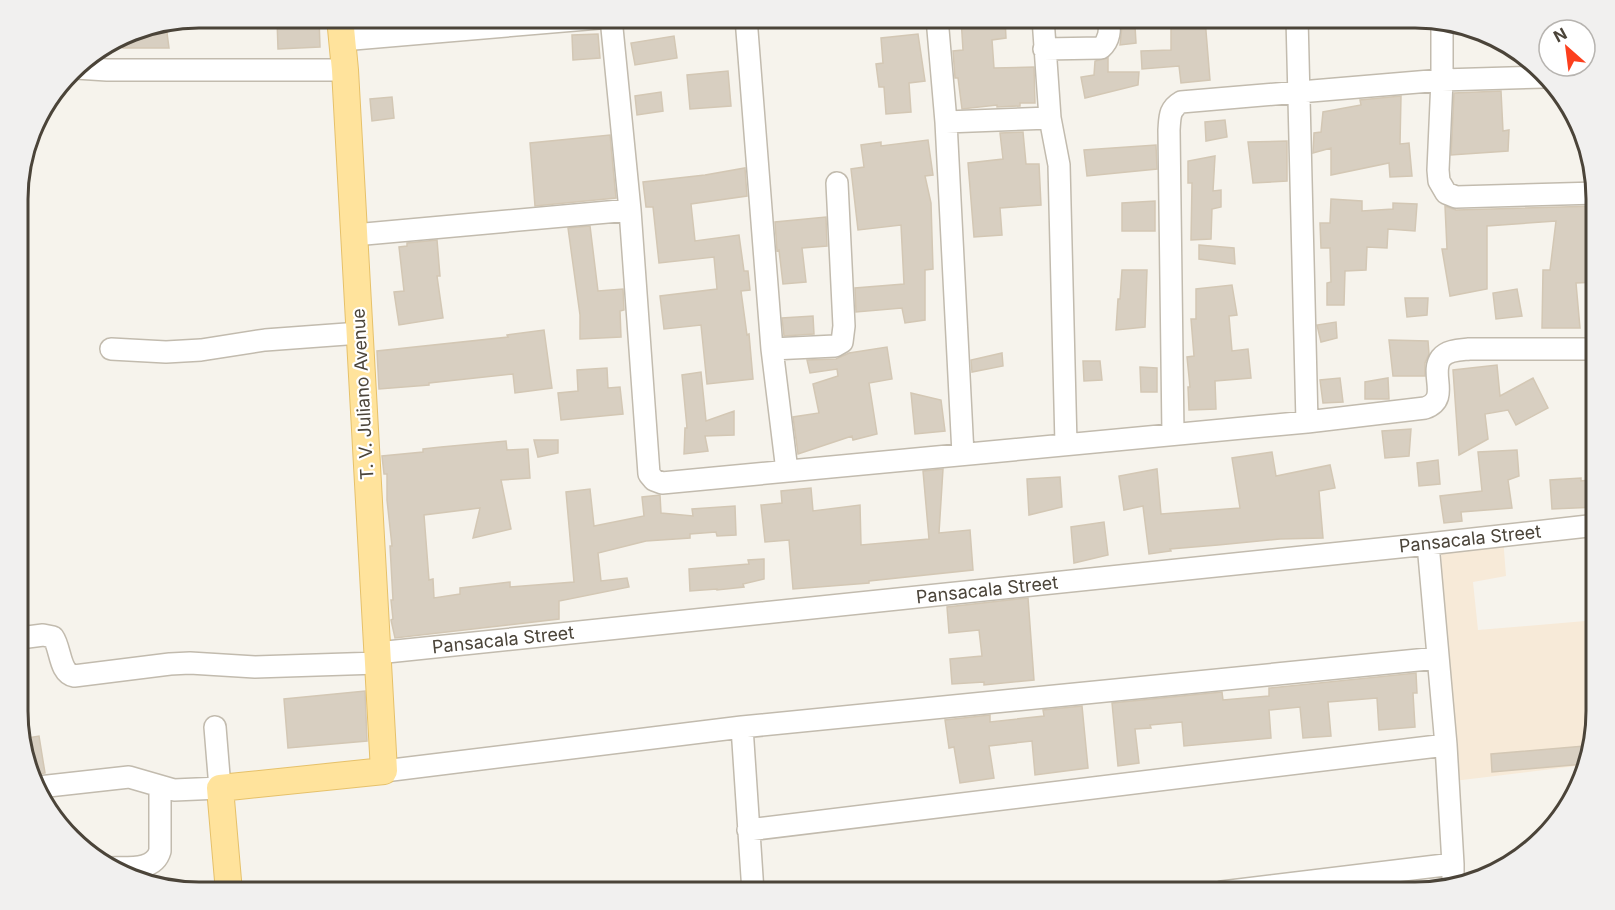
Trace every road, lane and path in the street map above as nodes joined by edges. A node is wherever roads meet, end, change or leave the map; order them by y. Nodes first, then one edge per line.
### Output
1 (341, 29) edge
2 (612, 29) edge
3 (747, 29) edge
4 (938, 29) edge
5 (1043, 29) edge
6 (1108, 29) edge
7 (1297, 29) edge
8 (1442, 31) edge
9 (1044, 49) junction
10 (89, 69) edge
11 (345, 70) junction
12 (1536, 77) edge
13 (1442, 80) junction
14 (1298, 93) junction
15 (1050, 118) junction
16 (946, 122) junction
17 (837, 183) dead end
18 (1586, 192) edge
19 (630, 210) junction
20 (354, 235) junction
21 (360, 333) junction
22 (111, 349) dead end
23 (772, 349) junction
24 (1586, 350) edge
25 (1307, 422) junction
26 (1173, 434) junction
27 (1066, 444) junction
28 (963, 454) junction
29 (787, 471) junction
30 (1586, 526) edge
31 (1428, 544) junction
32 (29, 637) edge
33 (377, 658) junction
34 (1438, 658) junction
35 (215, 727) dead end
36 (742, 727) junction
37 (1446, 744) junction
38 (384, 771) junction
39 (46, 786) edge
40 (160, 787) junction
41 (220, 788) junction
42 (748, 830) junction
43 (130, 867) edge
44 (1453, 873) edge
45 (1355, 881) edge
46 (228, 882) edge
47 (752, 882) edge

1 - 11 main road, T. V. Juliano Avenue
2 - 19 street
3 - 23 street
4 - 16 street
5 - 9 street
6 - 9 street
7 - 14 street
8 - 13 street
9 - 15 street
10 - 11 street
11 - 20 main road, T. V. Juliano Avenue
12 - 13 street
13 - 14 street
13 - 18 street
14 - 25 street
14 - 26 street
15 - 16 street
15 - 27 street
16 - 28 street
17 - 23 street
19 - 20 street
19 - 29 street
20 - 21 main road, T. V. Juliano Avenue
21 - 22 street
21 - 33 main road, T. V. Juliano Avenue
23 - 29 street
24 - 25 street
25 - 26 street
26 - 27 street
27 - 28 street
28 - 29 street
30 - 31 street, Pansacala Street
31 - 33 street, Pansacala Street
31 - 34 street
32 - 33 street, Pansacala Street
33 - 38 main road, T. V. Juliano Avenue
34 - 36 street
34 - 37 street
35 - 41 street
36 - 38 street
36 - 42 street
37 - 42 street
37 - 44 street
38 - 41 main road
39 - 40 street
40 - 41 street
40 - 43 street
41 - 46 main road
42 - 47 street
44 - 45 street

